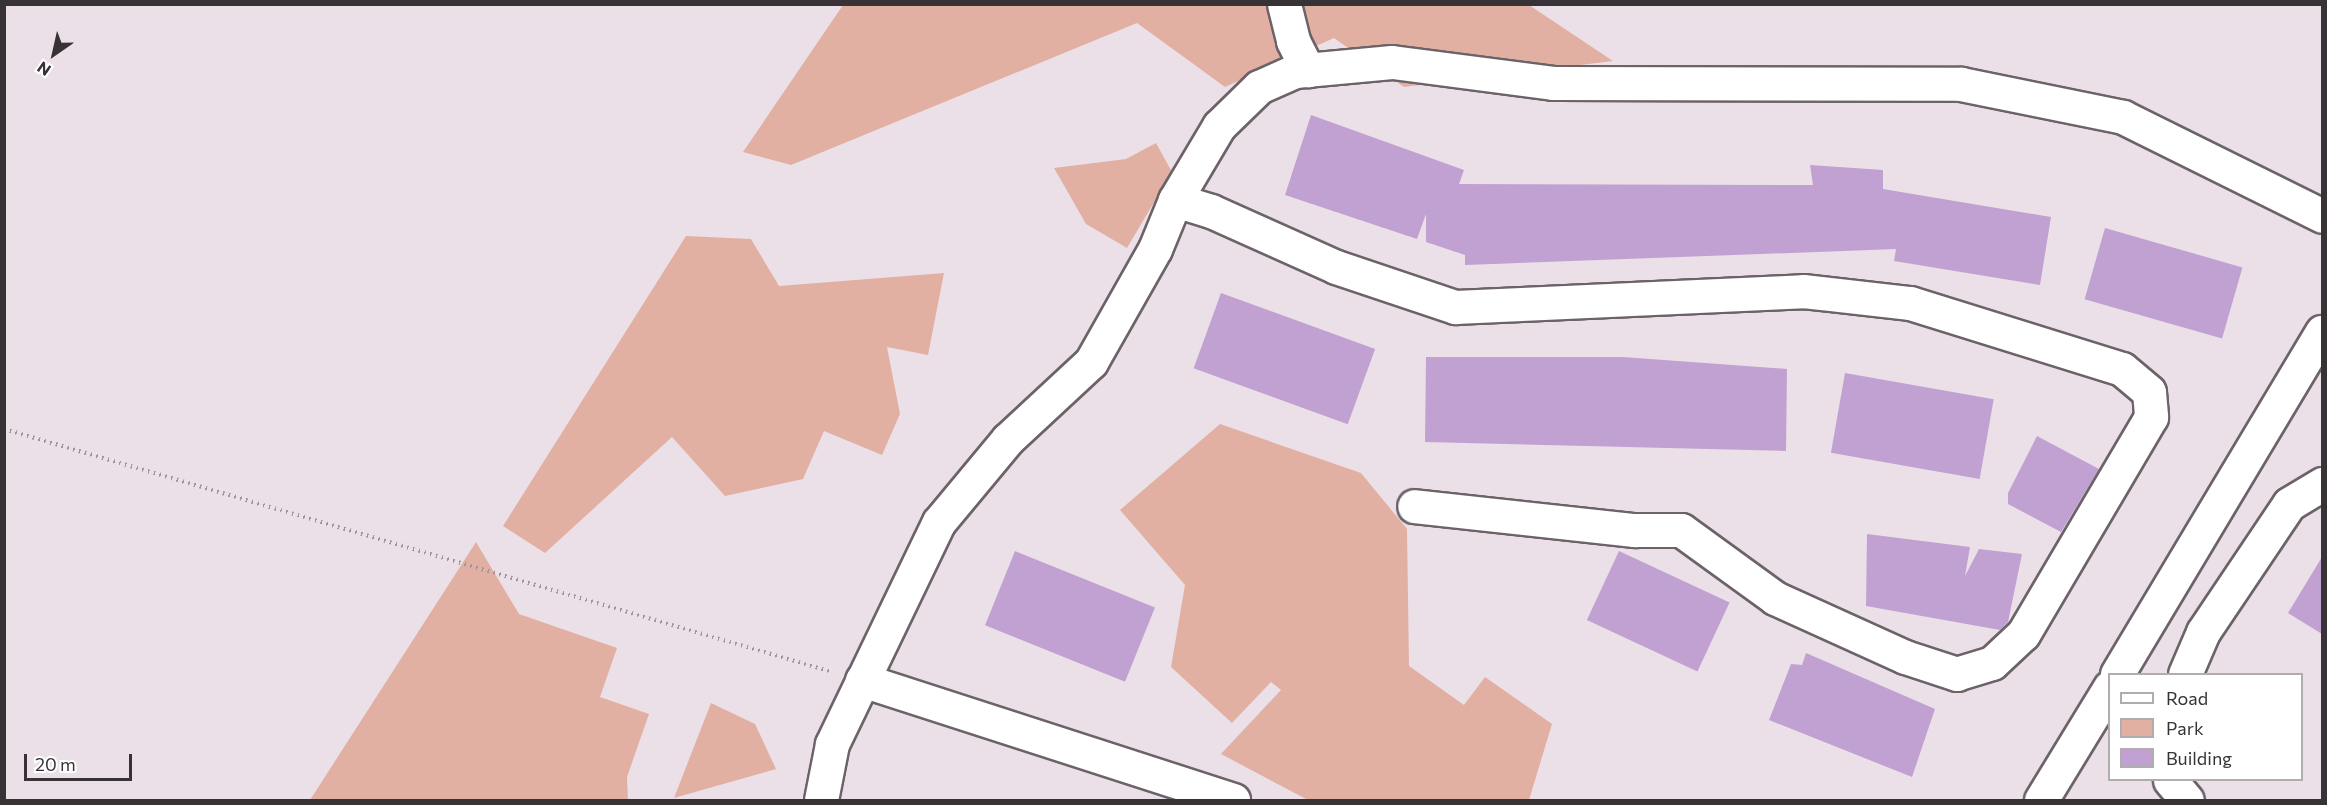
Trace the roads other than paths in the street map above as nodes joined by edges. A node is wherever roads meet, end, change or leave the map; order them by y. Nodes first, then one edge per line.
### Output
1 (1284, 4) edge
2 (1308, 70) junction
3 (1175, 200) junction
4 (2322, 216) edge
5 (2322, 332) edge
6 (2322, 484) edge
7 (1414, 506) dead end
8 (2118, 673) edge
9 (2186, 673) edge
10 (862, 680) junction
11 (2108, 689) edge
12 (2171, 781) edge
13 (821, 801) edge
14 (1233, 801) edge
15 (2041, 801) edge
16 (2187, 801) edge

1 - 2 lane
2 - 3 lane
2 - 4 lane
3 - 7 lane
3 - 10 lane
5 - 8 lane
6 - 9 lane
10 - 13 lane
10 - 14 lane
11 - 15 lane
12 - 16 lane

